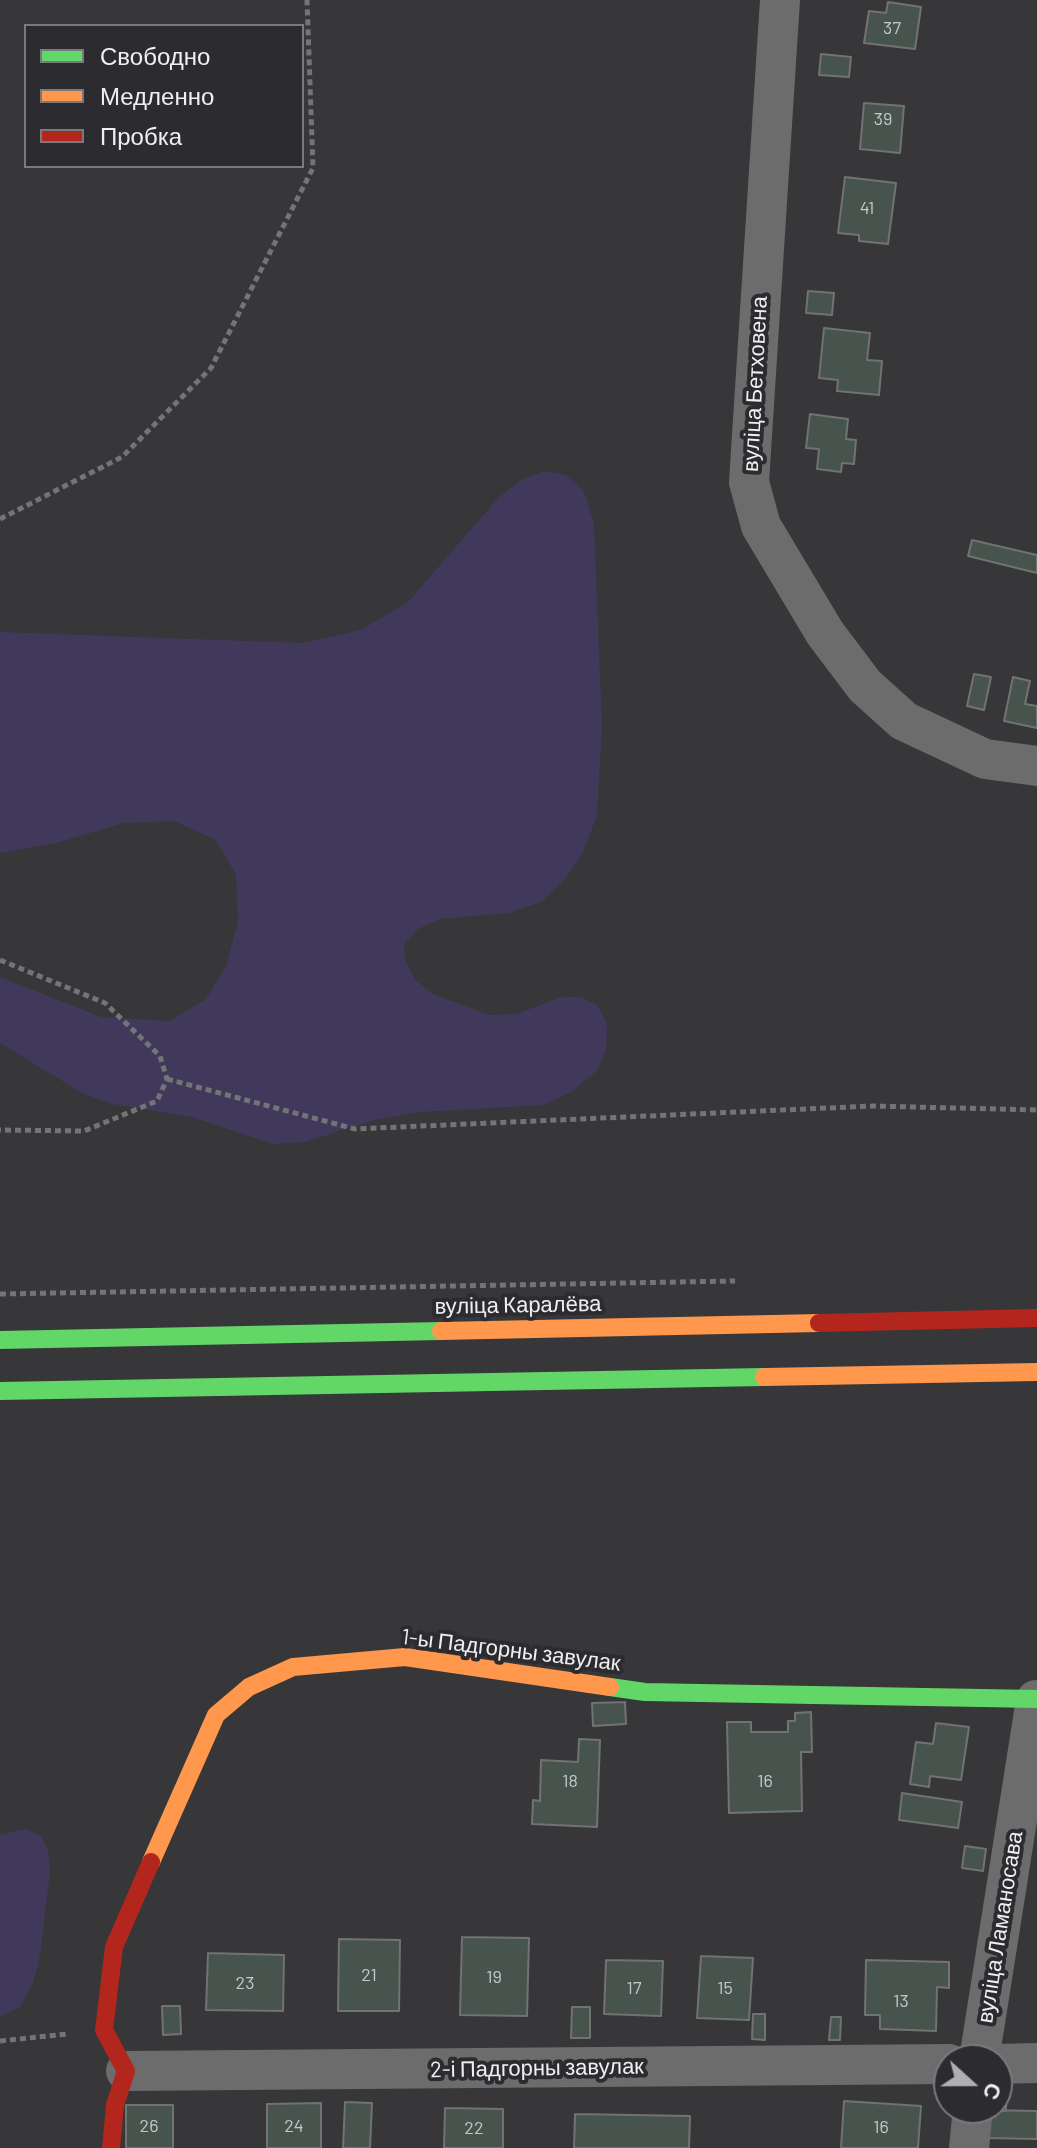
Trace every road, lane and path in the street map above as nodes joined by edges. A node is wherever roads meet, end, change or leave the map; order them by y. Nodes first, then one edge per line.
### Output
1 (307, 0) edge
2 (780, 0) edge
3 (0, 519) edge
4 (1037, 766) edge
5 (0, 960) edge
6 (167, 1079) junction
7 (1037, 1110) edge
8 (0, 1130) edge
9 (746, 1280) dead end
10 (0, 1294) edge
11 (1037, 1318) edge
12 (0, 1340) edge
13 (1037, 1372) edge
14 (0, 1391) edge
15 (1036, 1700) edge
16 (104, 2030) junction
17 (0, 2041) edge
18 (982, 2044) edge
19 (1037, 2063) edge
20 (933, 2064) edge
21 (1013, 2064) edge
22 (126, 2071) junction
23 (971, 2124) edge
24 (111, 2148) edge
25 (969, 2148) edge

1 - 3 path
2 - 4 street, вуліца Бетховена
5 - 6 path
6 - 7 path
6 - 8 path
9 - 10 path
11 - 12 main road, вуліца Каралёва
13 - 14 main road
15 - 16 main road, 1-ы Падгорны завулак
15 - 18 street, вуліца Ламаносава
16 - 17 path
16 - 22 main road
19 - 21 street
20 - 22 street, 2-і Падгорны завулак
22 - 24 main road
23 - 25 street

